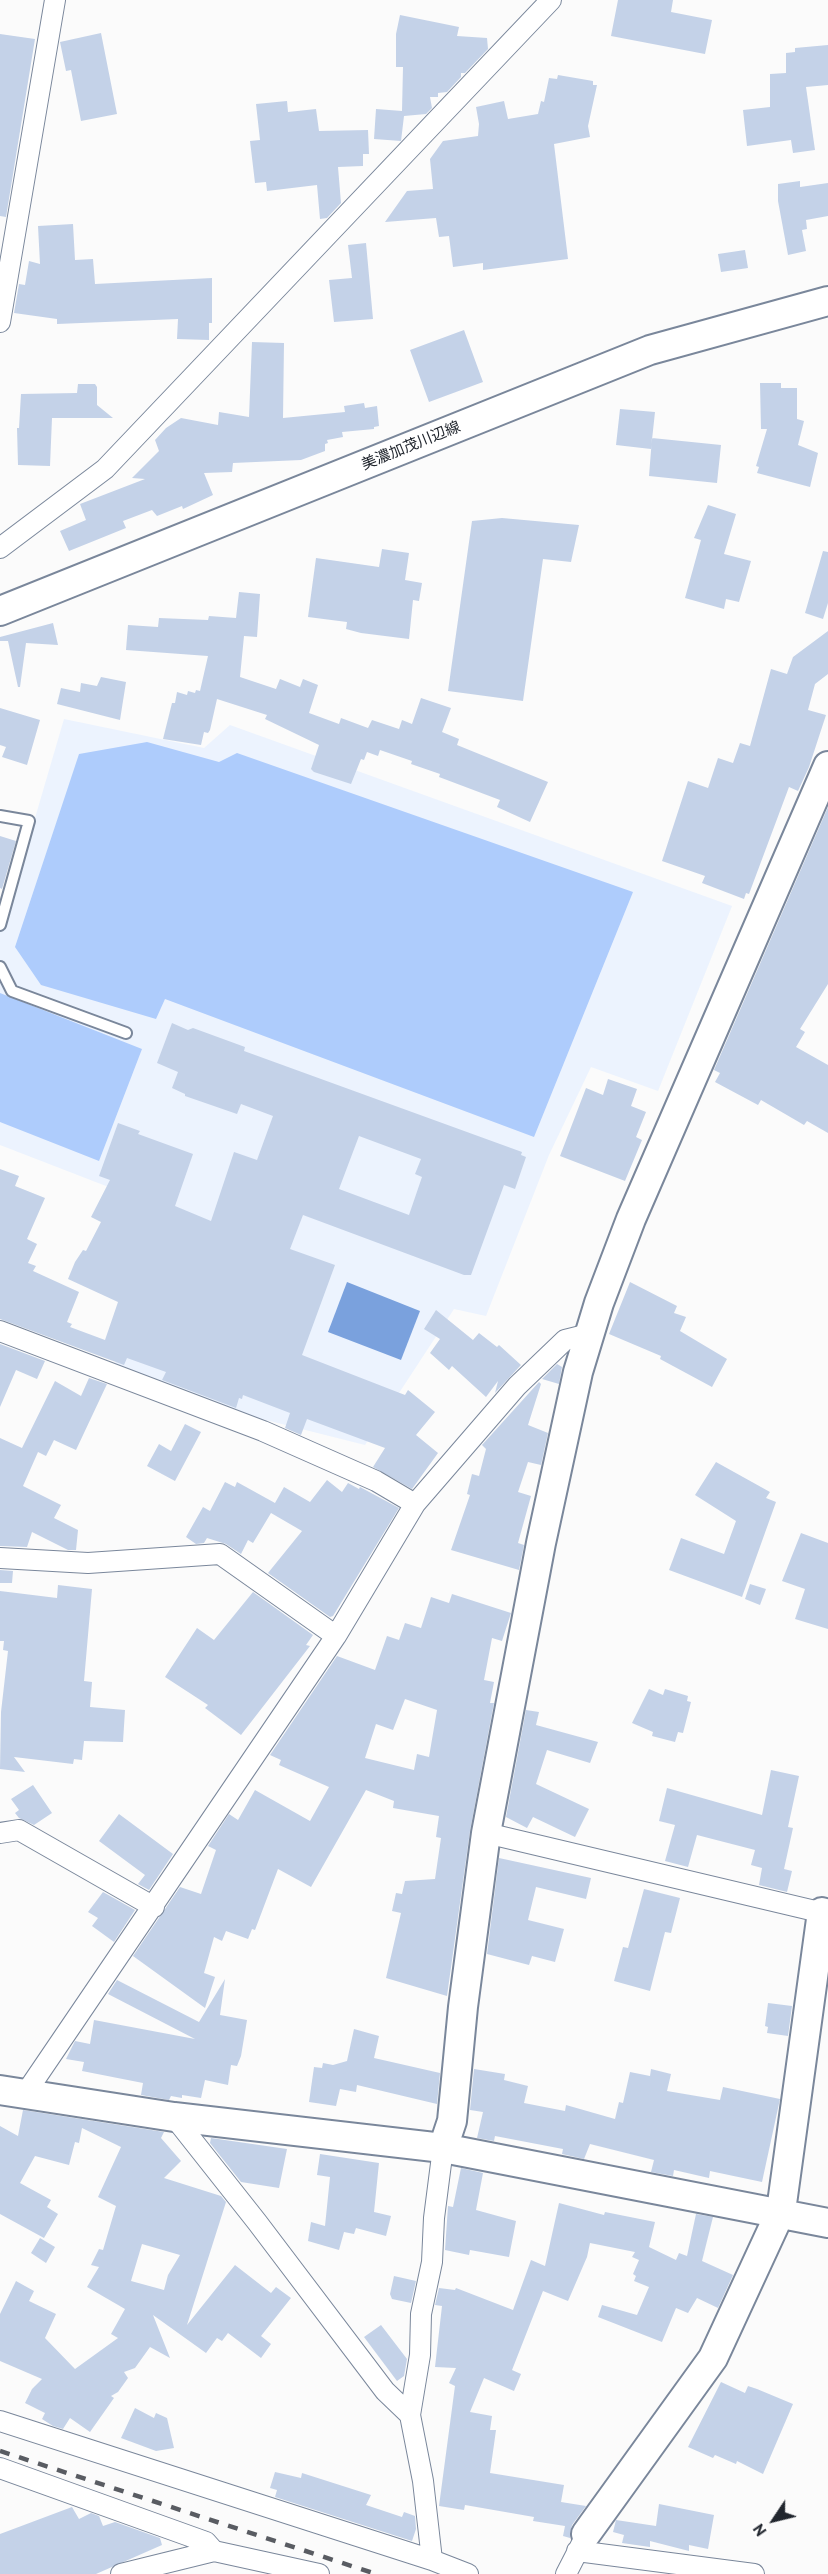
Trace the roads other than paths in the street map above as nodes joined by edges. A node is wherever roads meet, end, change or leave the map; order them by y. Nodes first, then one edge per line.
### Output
1 (55, 0) edge
2 (551, 0) edge
3 (828, 301) edge
4 (0, 322) edge
5 (0, 548) edge
6 (0, 611) edge
7 (828, 766) edge
8 (0, 816) edge
9 (0, 925) edge
10 (0, 967) edge
11 (126, 1033) dead end
12 (0, 1331) edge
13 (589, 1334) junction
14 (415, 1504) junction
15 (0, 1558) edge
16 (336, 1636) junction
17 (0, 1833) edge
18 (486, 1833) junction
19 (154, 1906) junction
20 (825, 1913) edge
21 (13, 2092) edge
22 (174, 2117) junction
23 (443, 2148) junction
24 (781, 2211) junction
25 (828, 2223) edge
26 (410, 2415) junction
27 (0, 2421) edge
28 (0, 2468) edge
29 (582, 2542) junction
30 (214, 2551) junction
31 (432, 2560) junction
32 (122, 2574) edge
33 (319, 2574) edge
34 (468, 2574) edge
35 (567, 2574) edge
36 (754, 2574) edge

1 - 4 street
2 - 5 street
3 - 6 street, 美濃加茂川辺線
7 - 13 street
8 - 9 lane
10 - 11 lane
12 - 14 street
13 - 14 street
13 - 18 street
14 - 16 street
15 - 16 street
16 - 19 street
17 - 19 street
18 - 20 street
18 - 23 street
19 - 21 street
20 - 24 street
21 - 22 street
22 - 23 street
22 - 26 street
23 - 24 street
23 - 26 street
24 - 25 street
24 - 29 street
26 - 31 street
27 - 31 street
28 - 30 street
29 - 35 street
29 - 36 street
30 - 32 street
30 - 33 street
31 - 34 street

